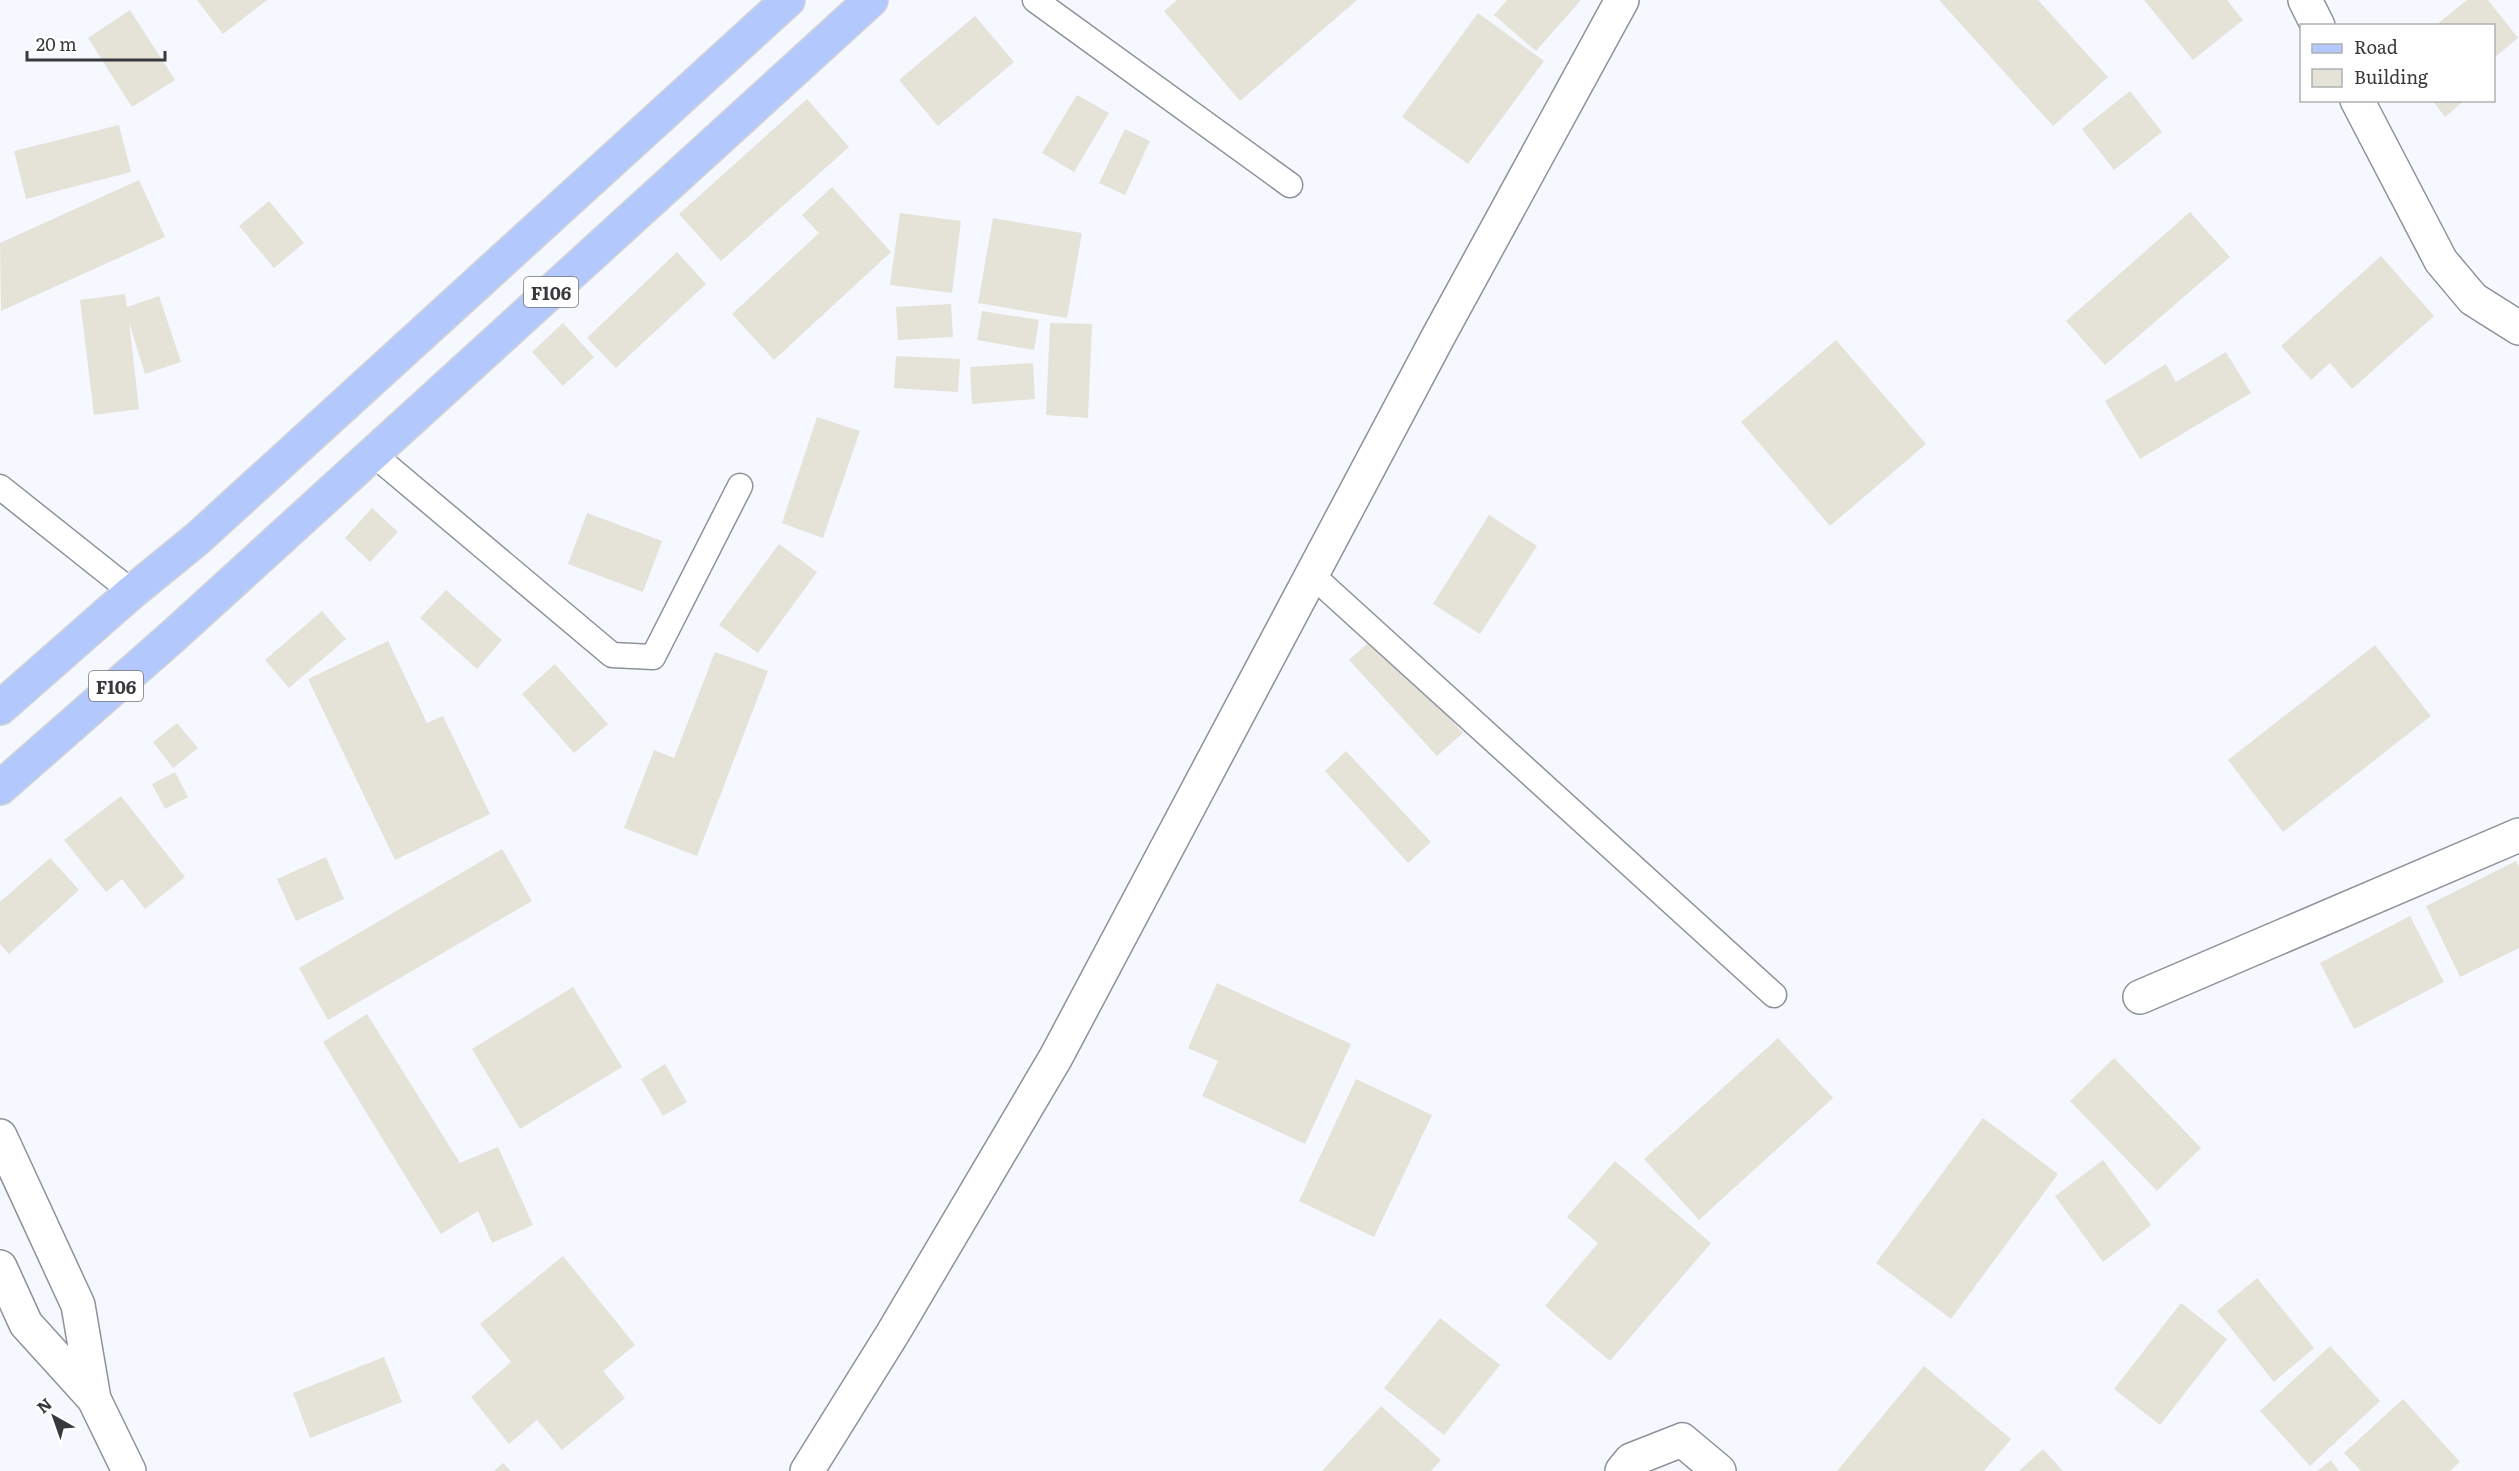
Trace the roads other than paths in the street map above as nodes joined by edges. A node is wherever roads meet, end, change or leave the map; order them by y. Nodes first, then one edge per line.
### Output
1 (788, 0) edge
2 (871, 0) edge
3 (1035, 0) edge
4 (1622, 0) edge
5 (2305, 0) edge
6 (2317, 24) edge
7 (2358, 102) edge
8 (1290, 185) dead end
9 (2519, 327) edge
10 (373, 454) junction
11 (740, 486) dead end
12 (0, 487) edge
13 (1312, 575) junction
14 (132, 592) junction
15 (0, 708) edge
16 (0, 788) edge
17 (2519, 835) edge
18 (1774, 995) dead end
19 (2140, 997) dead end
20 (0, 1136) edge
21 (0, 1267) edge
22 (94, 1399) junction
23 (129, 1471) edge
24 (807, 1471) edge
25 (1622, 1471) edge
26 (1719, 1471) edge

1 - 14 main road, F106
2 - 10 main road, F106
3 - 8 lane
4 - 13 street
5 - 6 street
7 - 9 street
10 - 11 lane
10 - 16 main road, F106
12 - 14 lane
13 - 18 lane
13 - 24 street
14 - 15 main road, F106
17 - 19 street
20 - 22 street
21 - 22 street
22 - 23 street
25 - 26 street

